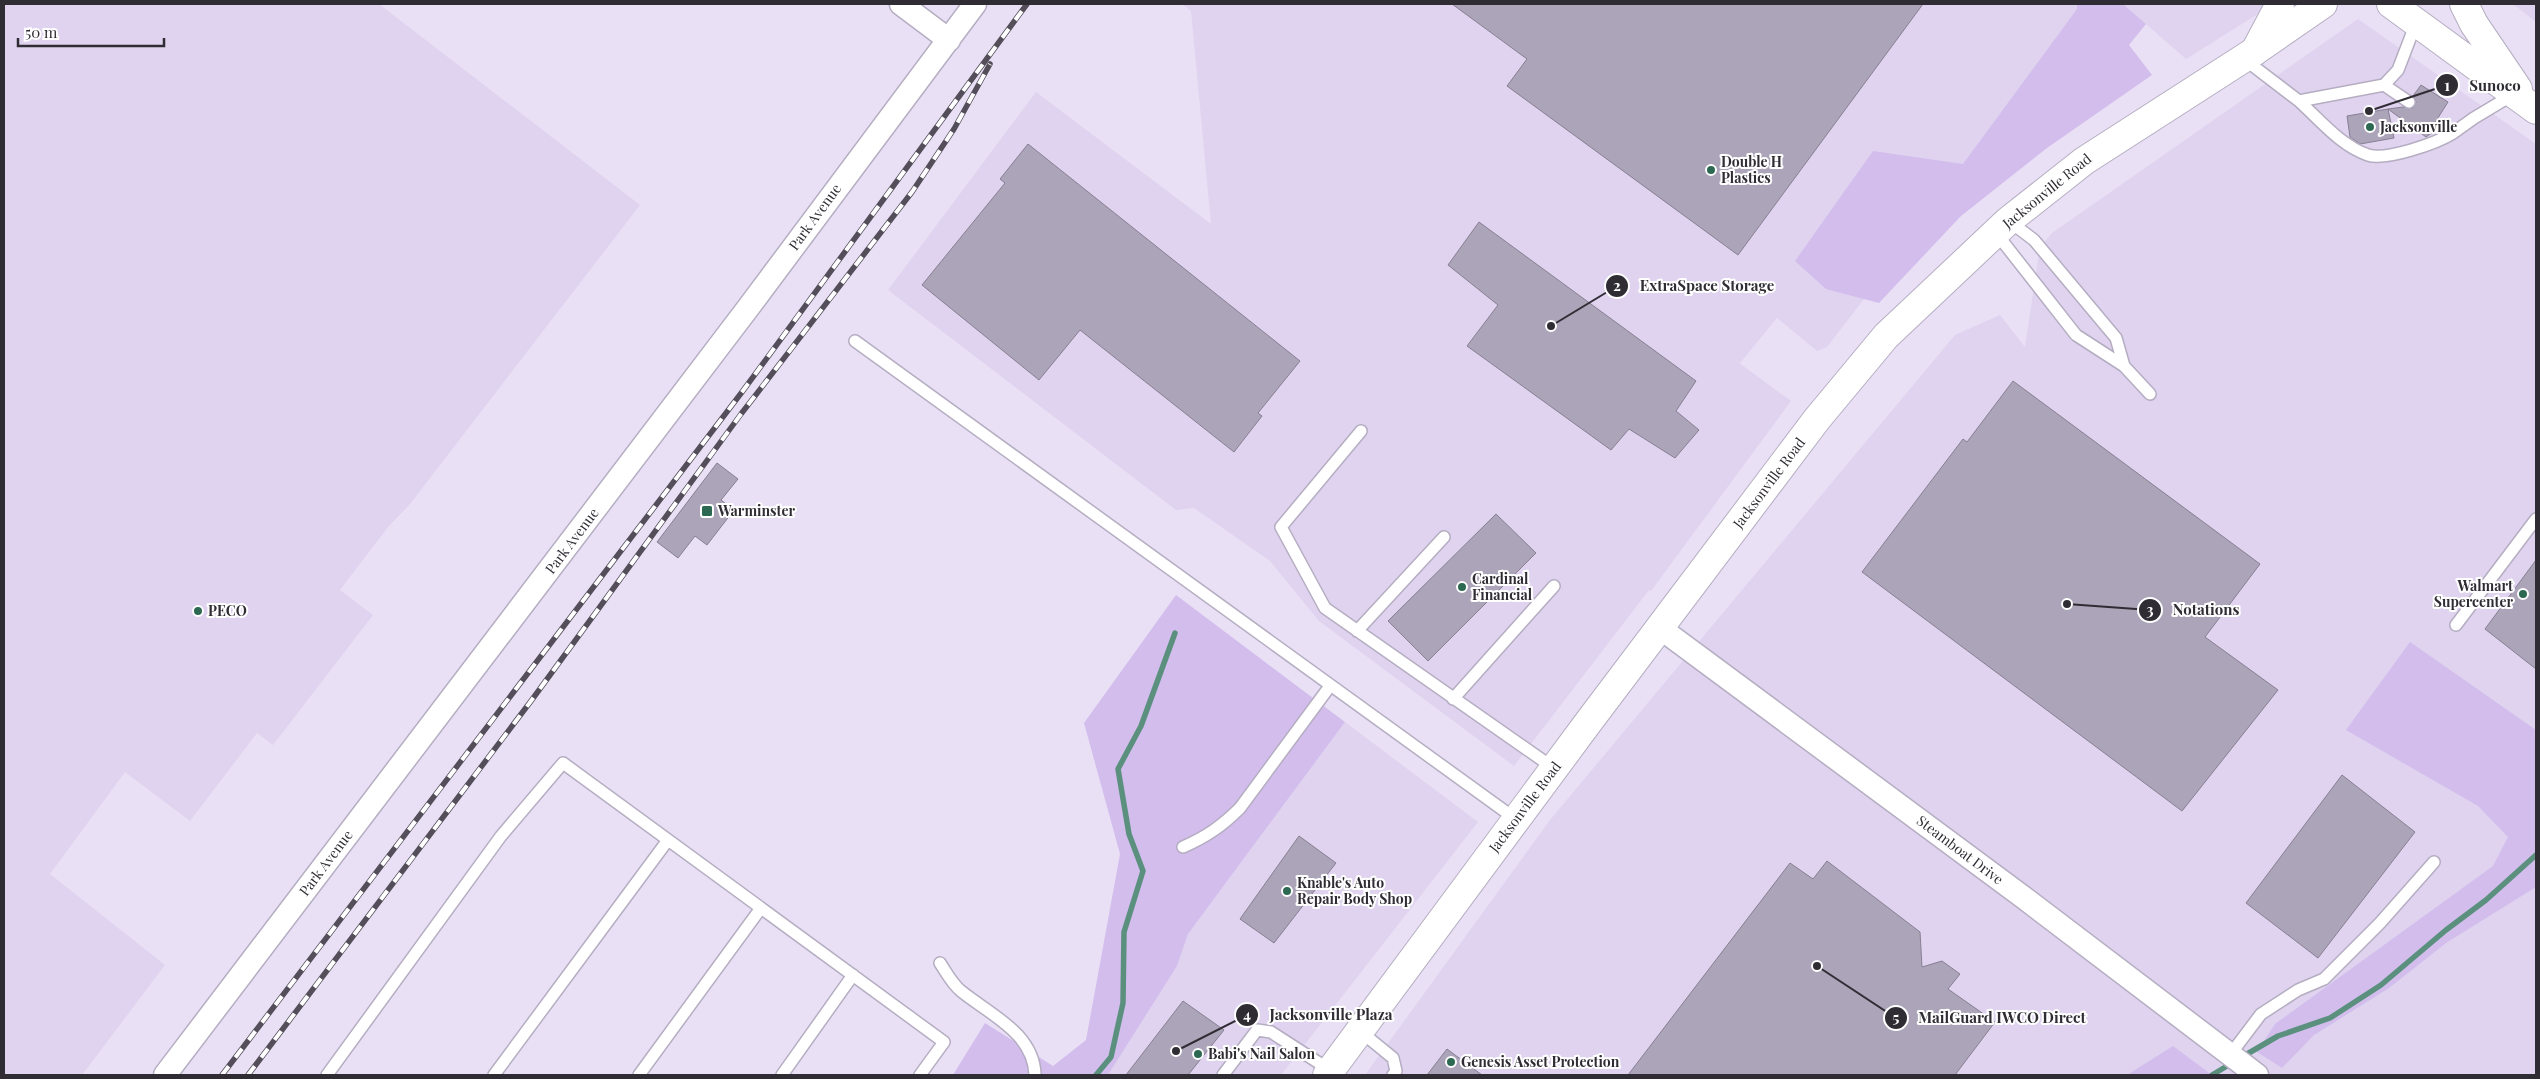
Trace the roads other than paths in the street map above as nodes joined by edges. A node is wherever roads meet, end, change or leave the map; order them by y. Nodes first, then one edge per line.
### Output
1 (901, 4) edge
2 (975, 4) edge
3 (2280, 4) edge
4 (2323, 4) edge
5 (2391, 4) edge
6 (2464, 4) edge
7 (2416, 22) junction
8 (949, 40) junction
9 (2248, 55) junction
10 (2384, 85) junction
11 (2299, 101) junction
12 (2409, 102) dead end
13 (2526, 103) edge
14 (2442, 124) dead end
15 (2453, 133) junction
16 (2002, 227) junction
17 (855, 341) dead end
18 (2124, 366) junction
19 (2150, 394) dead end
20 (1361, 431) dead end
21 (2536, 519) edge
22 (1444, 537) dead end
23 (1554, 586) dead end
24 (2456, 625) dead end
25 (1660, 628) junction
26 (1357, 631) junction
27 (1330, 686) junction
28 (1453, 699) junction
29 (1555, 769) junction
30 (1517, 820) junction
31 (668, 840) junction
32 (1184, 847) dead end
33 (2434, 862) dead end
34 (761, 908) junction
35 (940, 964) dead end
36 (853, 976) junction
37 (1360, 1031) junction
38 (2230, 1055) junction
39 (1329, 1073) edge
40 (165, 1075) edge
41 (327, 1075) edge
42 (494, 1075) edge
43 (639, 1075) edge
44 (782, 1075) edge
45 (920, 1075) edge
46 (1035, 1075) edge
47 (1223, 1075) edge
48 (1393, 1075) edge
49 (2257, 1075) edge

1 - 8 street
2 - 8 street, Park Avenue
3 - 9 main road
4 - 9 main road, Jacksonville Road
5 - 7 main road
6 - 13 main road
7 - 10 lane
7 - 13 main road
8 - 40 street, Park Avenue
9 - 11 lane
9 - 16 main road, Jacksonville Road
10 - 11 lane
10 - 12 lane
11 - 15 lane
13 - 15 lane
14 - 15 lane
16 - 18 lane
16 - 18 lane
16 - 25 main road, Jacksonville Road
17 - 27 lane
18 - 19 lane
20 - 26 lane
21 - 24 lane
22 - 26 lane
23 - 28 lane
25 - 29 main road, Jacksonville Road
25 - 38 street, Steamboat Drive
26 - 28 lane
27 - 30 lane
27 - 32 lane
28 - 29 lane
29 - 30 main road, Jacksonville Road
30 - 37 main road, Jacksonville Road
31 - 34 lane
31 - 41 lane
31 - 42 lane
33 - 38 lane
34 - 36 lane
34 - 43 lane
35 - 46 lane
36 - 44 lane
36 - 45 lane
37 - 39 main road, Jacksonville Road
37 - 48 lane
38 - 49 street, Steamboat Drive
39 - 47 lane

